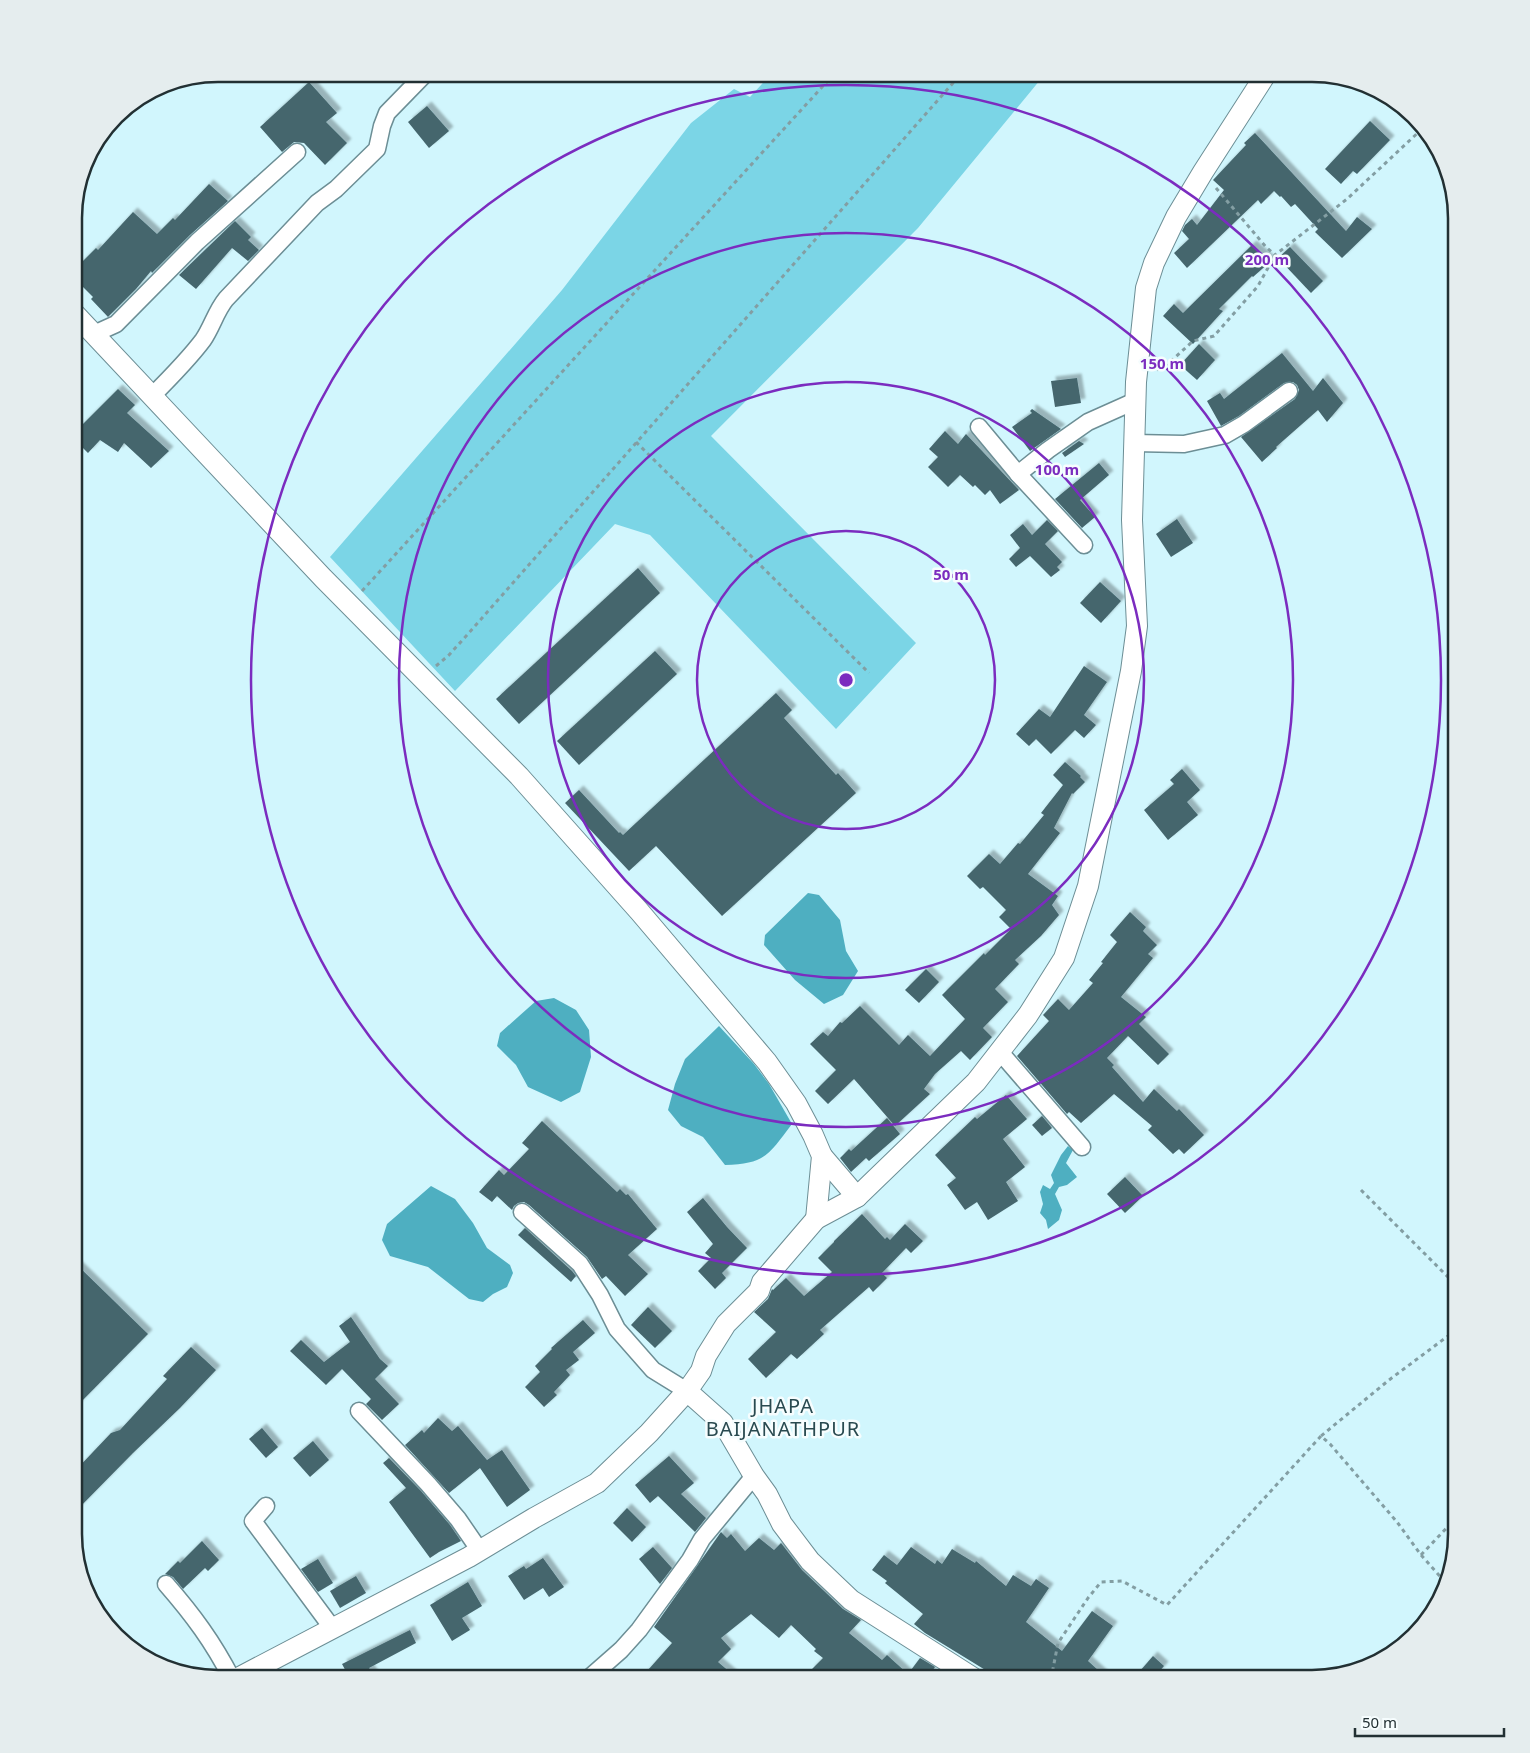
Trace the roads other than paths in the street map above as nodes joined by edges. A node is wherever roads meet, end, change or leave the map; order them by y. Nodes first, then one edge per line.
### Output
1 (417, 82) edge
2 (1260, 83) edge
3 (297, 152) dead end
4 (83, 322) edge
5 (94, 334) junction
6 (1136, 391) junction
7 (1289, 391) dead end
8 (152, 396) junction
9 (979, 428) dead end
10 (1134, 443) junction
11 (1018, 474) junction
12 (1084, 545) dead end
13 (1000, 1052) junction
14 (1082, 1147) dead end
15 (822, 1156) junction
16 (857, 1197) junction
17 (522, 1212) dead end
18 (816, 1220) junction
19 (687, 1391) junction
20 (359, 1411) dead end
21 (754, 1476) junction
22 (266, 1506) dead end
23 (480, 1551) junction
24 (166, 1584) dead end
25 (333, 1629) junction
26 (229, 1670) edge
27 (252, 1670) edge
28 (598, 1670) edge
29 (961, 1670) edge

1 - 8 street
2 - 6 street
3 - 5 street
4 - 5 street
5 - 8 street
6 - 10 street
6 - 11 street
7 - 10 street
8 - 15 street
9 - 11 street
10 - 13 street
11 - 12 street
13 - 14 street
13 - 16 street
15 - 16 street
15 - 18 street
16 - 18 street
17 - 19 street
18 - 19 street
19 - 21 street
19 - 23 street
20 - 23 street
21 - 28 street
21 - 29 street
22 - 25 street
23 - 25 street
24 - 26 street
25 - 27 street

